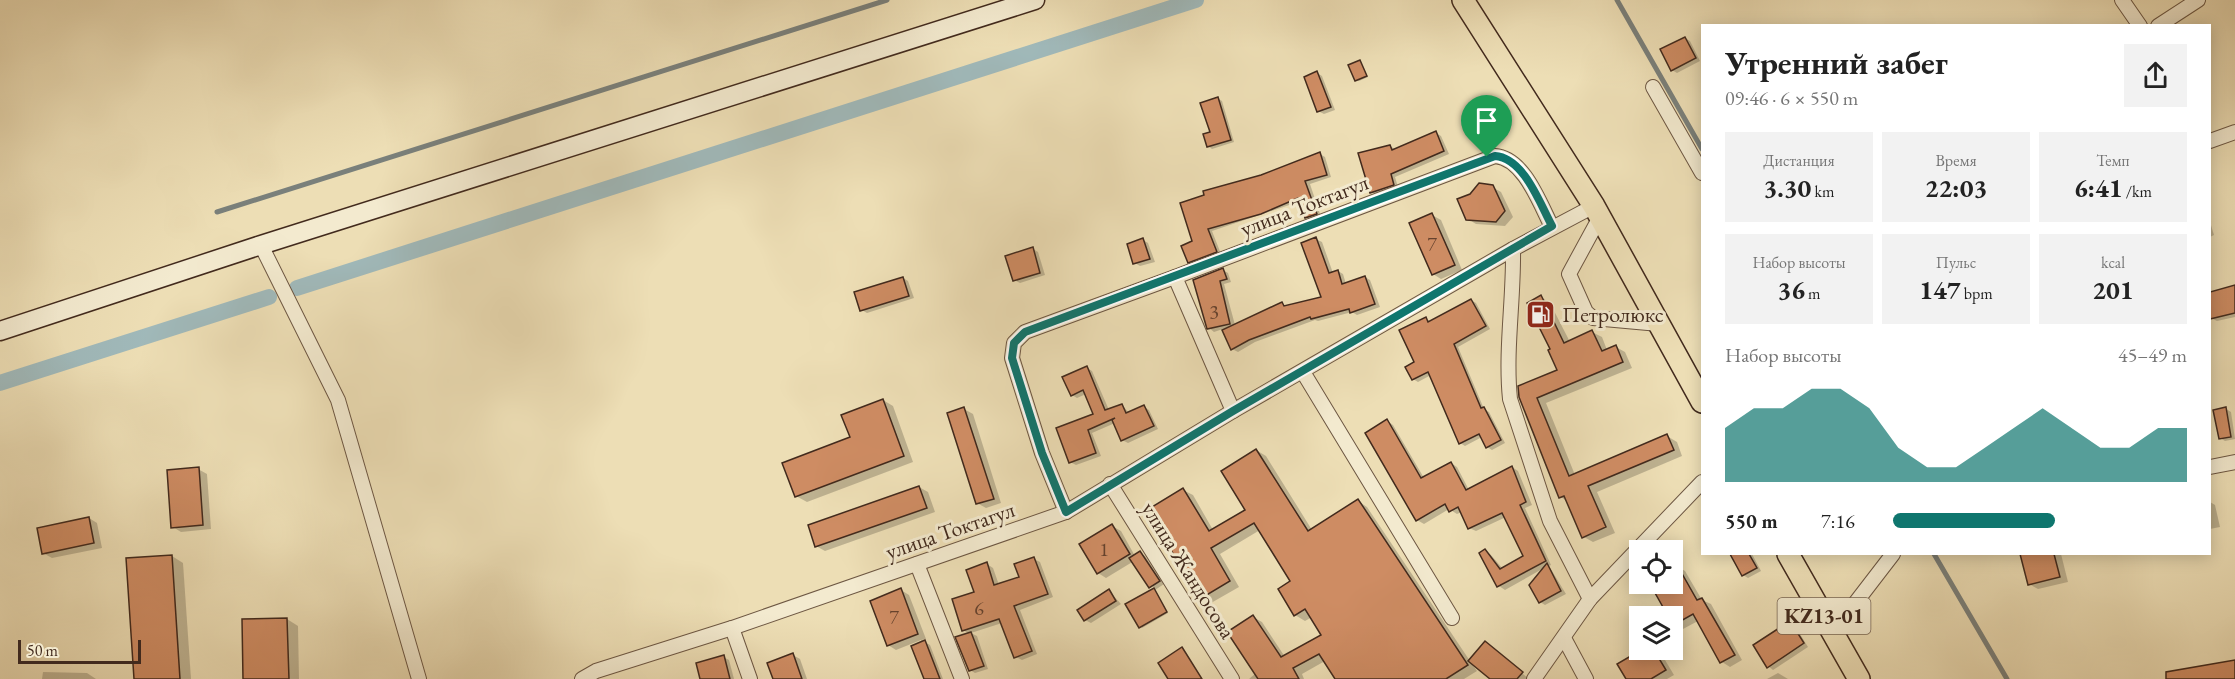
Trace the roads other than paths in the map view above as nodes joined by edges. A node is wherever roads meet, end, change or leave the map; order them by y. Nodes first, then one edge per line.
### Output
1 (1035, 0) edge
2 (1463, 0) edge
3 (2122, 0) edge
4 (2198, 0) edge
5 (2139, 24) edge
6 (2161, 24) edge
7 (1653, 87) dead end
8 (2235, 132) edge
9 (2211, 141) edge
10 (1701, 171) edge
11 (1597, 212) junction
12 (1552, 226) junction
13 (261, 245) junction
14 (1513, 249) junction
15 (1175, 277) junction
16 (1659, 324) junction
17 (0, 331) edge
18 (1302, 372) junction
19 (1701, 400) edge
20 (1233, 411) junction
21 (2235, 462) edge
22 (2211, 467) edge
23 (1701, 483) edge
24 (1110, 484) junction
25 (1066, 512) junction
26 (1789, 555) edge
27 (1892, 555) edge
28 (917, 564) junction
29 (1590, 600) junction
30 (1452, 618) dead end
31 (732, 628) junction
32 (1833, 632) junction
33 (1564, 638) junction
34 (419, 679) edge
35 (582, 679) edge
36 (750, 679) edge
37 (962, 679) edge
38 (1232, 679) edge
39 (1534, 679) edge
40 (1586, 679) edge
41 (1860, 679) edge

1 - 13 main road
2 - 11 main road
3 - 5 street
4 - 6 street
7 - 10 street
8 - 9 street
11 - 12 street, улица Токтагул
11 - 16 main road
11 - 16 street
12 - 14 street, улица Токтагул
12 - 15 street, улица Токтагул
13 - 17 main road
13 - 34 street
14 - 18 street, улица Токтагул
14 - 29 street
15 - 20 street
15 - 25 street, улица Токтагул
16 - 19 main road
18 - 20 street, улица Токтагул
18 - 30 street
20 - 24 street, улица Токтагул
21 - 22 street
23 - 29 street
24 - 25 street, улица Токтагул
24 - 38 street, улица Жандосова
25 - 28 street, улица Токтагул
26 - 32 main road, KZ13-01
27 - 32 street
28 - 31 street, улица Токтагул
28 - 37 street
29 - 33 street
31 - 35 street, улица Токтагул
31 - 36 street
32 - 41 main road, KZ13-01
33 - 39 street
33 - 40 street

